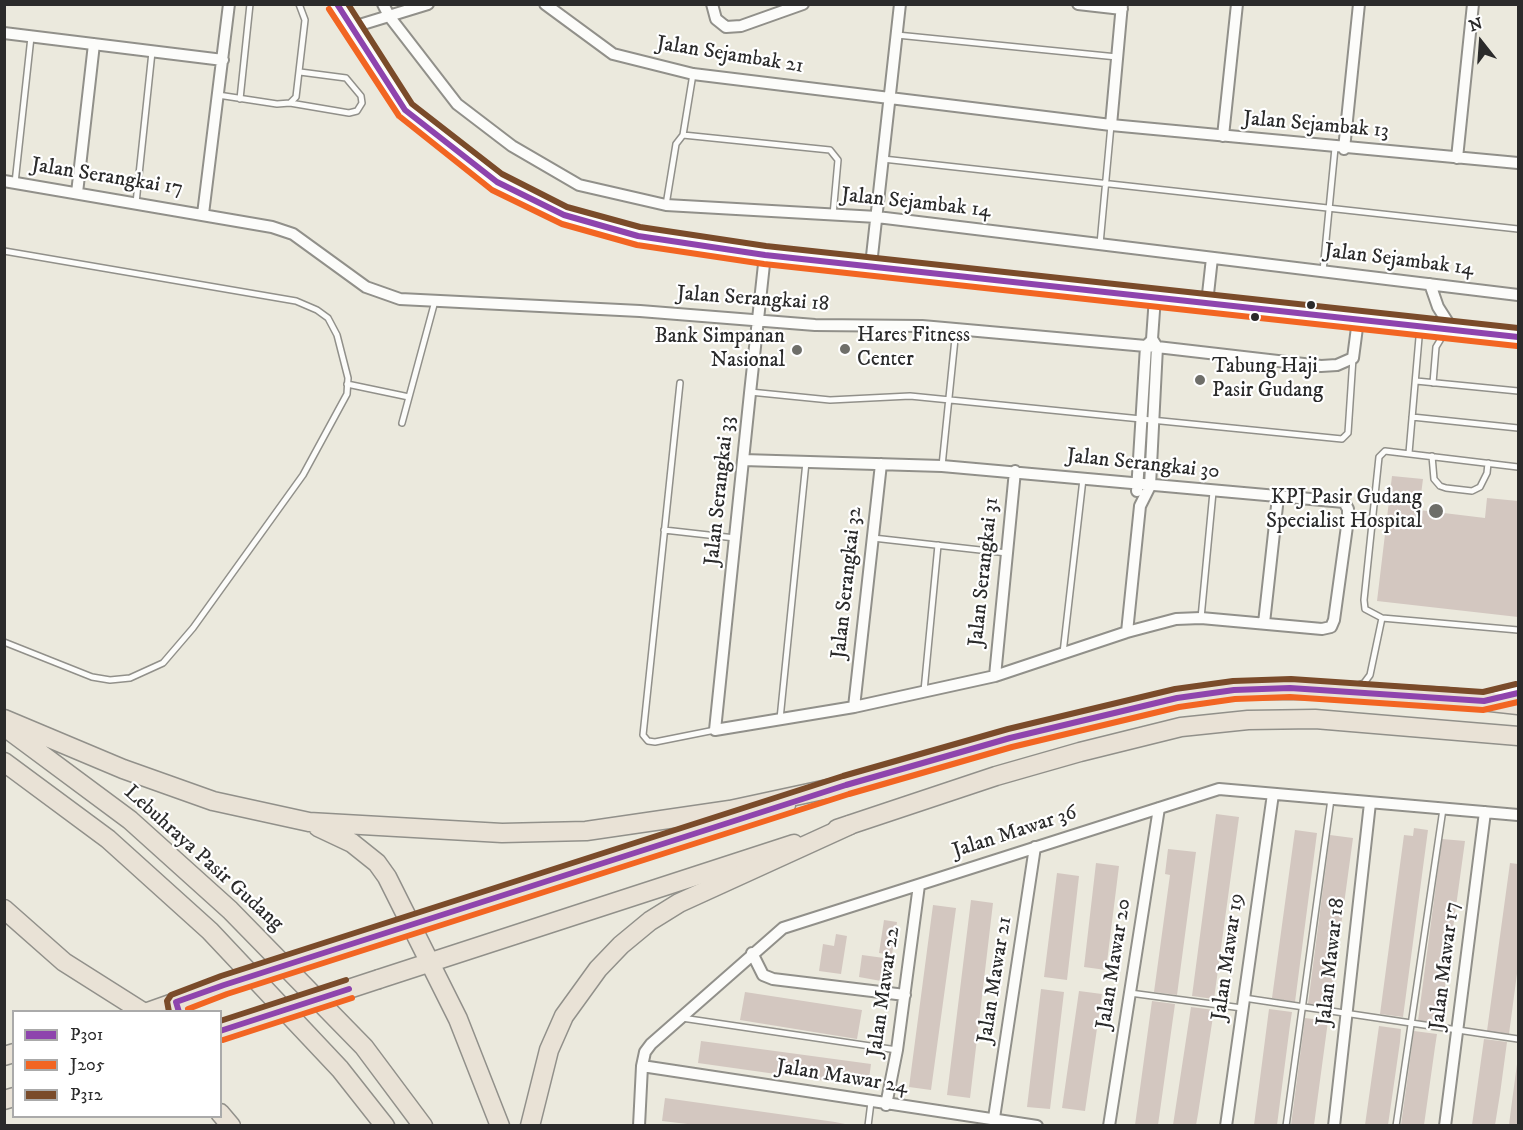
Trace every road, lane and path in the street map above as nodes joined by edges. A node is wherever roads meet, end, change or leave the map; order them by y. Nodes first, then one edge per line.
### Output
1 (229, 4) edge
2 (250, 4) edge
3 (299, 4) edge
4 (337, 4) edge
5 (383, 4) edge
6 (428, 4) edge
7 (545, 4) edge
8 (712, 4) edge
9 (803, 4) edge
10 (900, 4) edge
11 (1078, 4) edge
12 (1237, 4) edge
13 (1359, 4) edge
14 (1473, 4) edge
15 (1122, 7) edge
16 (388, 16) junction
17 (353, 27) junction
18 (4, 33) edge
19 (897, 34) junction
20 (31, 37) junction
21 (94, 44) junction
22 (152, 50) junction
23 (1117, 57) junction
24 (223, 60) junction
25 (300, 72) junction
26 (693, 74) junction
27 (218, 95) junction
28 (240, 99) junction
29 (889, 100) junction
30 (290, 103) junction
31 (1111, 125) junction
32 (683, 135) junction
33 (1223, 136) junction
34 (1340, 148) junction
35 (1457, 158) junction
36 (883, 159) junction
37 (1518, 164) edge
38 (10, 182) edge
39 (1106, 183) junction
40 (77, 193) junction
41 (136, 203) junction
42 (666, 205) junction
43 (1329, 208) junction
44 (203, 214) junction
45 (833, 216) junction
46 (877, 217) junction
47 (1518, 229) edge
48 (1100, 244) junction
49 (4, 251) edge
50 (765, 255) junction
51 (1212, 258) junction
52 (871, 265) junction
53 (1323, 271) junction
54 (1430, 284) junction
55 (1518, 295) edge
56 (1155, 297) junction
57 (435, 301) junction
58 (1207, 303) junction
59 (1358, 320) junction
60 (758, 321) junction
61 (1401, 324) junction
62 (1420, 326) junction
63 (956, 329) junction
64 (1455, 329) junction
65 (1518, 337) edge
66 (1419, 343) junction
67 (1152, 344) junction
68 (1353, 358) junction
69 (1416, 381) junction
70 (680, 383) dead end
71 (1433, 383) junction
72 (348, 384) junction
73 (1518, 391) edge
74 (750, 392) junction
75 (409, 397) junction
76 (948, 400) junction
77 (1412, 417) junction
78 (1141, 418) junction
79 (1153, 419) junction
80 (402, 423) dead end
81 (1518, 428) edge
82 (1409, 453) junction
83 (1432, 456) junction
84 (743, 460) junction
85 (806, 462) junction
86 (1488, 463) junction
87 (881, 464) junction
88 (942, 466) junction
89 (1518, 467) edge
90 (1015, 471) junction
91 (1083, 479) junction
92 (1136, 485) junction
93 (1150, 486) junction
94 (1213, 492) junction
95 (1278, 497) junction
96 (1140, 506) junction
97 (664, 530) junction
98 (735, 538) junction
99 (873, 538) junction
100 (938, 545) junction
101 (1007, 553) junction
102 (1201, 618) junction
103 (1382, 618) junction
104 (1264, 623) junction
105 (1518, 630) edge
106 (1127, 632) junction
107 (4, 642) edge
108 (1063, 653) junction
109 (994, 676) junction
110 (924, 691) junction
111 (1340, 691) junction
112 (1518, 693) edge
113 (1484, 702) junction
114 (1518, 705) edge
115 (854, 707) junction
116 (4, 719) edge
117 (780, 719) junction
118 (4, 727) edge
119 (715, 730) junction
120 (1518, 736) edge
121 (4, 762) edge
122 (846, 785) junction
123 (1273, 794) junction
124 (1331, 800) junction
125 (1370, 803) junction
126 (1159, 808) junction
127 (1443, 809) junction
128 (1485, 812) junction
129 (1518, 815) edge
130 (309, 822) junction
131 (850, 825) junction
132 (1035, 847) junction
133 (919, 885) junction
134 (4, 909) edge
135 (412, 926) junction
136 (752, 953) junction
137 (430, 963) junction
138 (1130, 993) junction
139 (906, 995) junction
140 (1242, 1003) junction
141 (178, 1007) edge
142 (1302, 1008) junction
143 (140, 1010) edge
144 (156, 1010) edge
145 (1346, 1014) junction
146 (681, 1017) junction
147 (1411, 1023) junction
148 (1457, 1029) junction
149 (222, 1030) edge
150 (1518, 1039) edge
151 (897, 1050) junction
152 (642, 1066) junction
153 (871, 1102) junction
154 (886, 1105) junction
155 (994, 1118) junction
156 (385, 1125) edge
157 (423, 1125) edge
158 (500, 1125) edge
159 (530, 1125) edge
160 (639, 1125) edge
161 (868, 1125) edge
162 (1037, 1125) edge
163 (1109, 1125) edge
164 (1226, 1125) edge
165 (1286, 1125) edge
166 (1334, 1125) edge
167 (1396, 1125) edge
168 (1445, 1125) edge

1 - 24 street
2 - 28 lane
3 - 25 lane
4 - 17 street
5 - 16 street, Jalan Sejambak 14
6 - 16 street
7 - 26 street, Jalan Sejambak 21
8 - 9 street
10 - 19 street
11 - 15 street
12 - 33 street
13 - 34 street
14 - 35 street
15 - 23 street
16 - 17 street
16 - 42 street, Jalan Sejambak 14
17 - 50 street
18 - 20 street
19 - 23 lane
19 - 29 street
20 - 21 street
20 - 38 lane
21 - 22 street
21 - 40 street
22 - 24 street
22 - 41 lane
23 - 31 street
24 - 27 street
25 - 30 lane
25 - 30 lane
26 - 29 street, Jalan Sejambak 21
26 - 32 lane
27 - 28 lane
27 - 44 street
28 - 30 lane
29 - 31 street, Jalan Sejambak 13
29 - 36 street
31 - 33 street, Jalan Sejambak 13
31 - 39 lane
32 - 42 lane
32 - 45 lane
33 - 34 street, Jalan Sejambak 13
34 - 35 street, Jalan Sejambak 13
34 - 43 lane
35 - 37 street, Jalan Sejambak 13
36 - 39 lane
36 - 46 street
38 - 40 street, Jalan Serangkai 17
39 - 43 lane
39 - 48 lane
40 - 41 street, Jalan Serangkai 17
41 - 44 street, Jalan Serangkai 17
42 - 45 street, Jalan Sejambak 14
43 - 47 lane
43 - 53 lane
44 - 57 street, Jalan Serangkai 18
45 - 46 street, Jalan Sejambak 14
46 - 48 street, Jalan Sejambak 14
46 - 52 street
48 - 51 street, Jalan Sejambak 14
49 - 72 lane
50 - 52 street
50 - 60 street, Jalan Serangkai 33
51 - 53 street, Jalan Sejambak 14
51 - 58 street
52 - 56 street
53 - 54 street, Jalan Sejambak 14
54 - 55 street, Jalan Sejambak 14
54 - 64 street
56 - 58 street
56 - 67 street
57 - 60 street, Jalan Serangkai 18
57 - 75 lane
58 - 59 street
59 - 61 street
59 - 68 street
60 - 63 street, Jalan Serangkai 18
60 - 74 street, Jalan Serangkai 33
61 - 62 street
61 - 66 lane
62 - 64 street
62 - 66 lane
63 - 67 street, Jalan Serangkai 18
63 - 76 lane
64 - 65 street
64 - 71 lane
66 - 69 lane
67 - 68 street, Jalan Serangkai 18
67 - 78 street
67 - 79 street
68 - 79 lane
69 - 71 lane
69 - 77 lane
70 - 97 lane
71 - 73 lane
72 - 75 lane
72 - 107 lane
74 - 76 lane
74 - 84 street, Jalan Serangkai 33
75 - 80 lane
76 - 78 lane
76 - 88 lane
77 - 81 lane
77 - 82 lane
78 - 79 lane
78 - 92 street
79 - 93 street
82 - 83 lane
82 - 103 lane
83 - 86 lane
83 - 86 lane
84 - 85 street, Jalan Serangkai 30
84 - 98 street, Jalan Serangkai 33
85 - 87 street, Jalan Serangkai 30
85 - 117 lane
86 - 89 lane
87 - 88 street, Jalan Serangkai 30
87 - 99 street, Jalan Serangkai 32
88 - 90 street, Jalan Serangkai 30
90 - 91 street, Jalan Serangkai 30
90 - 101 street, Jalan Serangkai 31
91 - 92 street, Jalan Serangkai 30
91 - 108 lane
92 - 93 street, Jalan Serangkai 30
92 - 96 street
93 - 94 street, Jalan Serangkai 30
93 - 96 street
94 - 95 street, Jalan Serangkai 30
94 - 102 lane
95 - 104 street
95 - 104 street, Jalan Serangkai 30
96 - 106 street
97 - 98 lane
97 - 119 lane
98 - 119 street, Jalan Serangkai 33
99 - 100 lane
99 - 115 street, Jalan Serangkai 32
100 - 101 lane
100 - 110 lane
101 - 109 street, Jalan Serangkai 31
102 - 104 street
102 - 106 street
103 - 105 lane
103 - 111 lane
106 - 108 street
108 - 109 street
109 - 110 street
110 - 115 street
111 - 113 main road
111 - 122 main road
112 - 113 street
113 - 114 main road
115 - 117 street
116 - 130 main road
117 - 119 street
118 - 157 main road, Lebuhraya Pasir Gudang
120 - 131 main road
121 - 156 main road
122 - 130 main road
122 - 135 main road
123 - 124 street, Jalan Mawar 36
123 - 126 street, Jalan Mawar 36
123 - 140 street, Jalan Mawar 19
124 - 125 street, Jalan Mawar 36
124 - 142 lane
125 - 127 street, Jalan Mawar 36
125 - 145 street, Jalan Mawar 18
126 - 132 street, Jalan Mawar 36
126 - 138 street, Jalan Mawar 20
127 - 128 street, Jalan Mawar 36
127 - 147 lane
128 - 129 street, Jalan Mawar 36
128 - 148 street, Jalan Mawar 17
130 - 135 main road
131 - 137 main road
131 - 159 main road
132 - 133 street, Jalan Mawar 36
132 - 155 street, Jalan Mawar 21
133 - 136 street, Jalan Mawar 36
133 - 139 street, Jalan Mawar 22
134 - 143 main road
135 - 137 main road
135 - 141 main road, bridge
136 - 139 street
136 - 146 street, Jalan Mawar 36
137 - 149 main road, bridge
137 - 158 main road
138 - 140 lane
138 - 163 street, Jalan Mawar 20
139 - 151 street, Jalan Mawar 22
140 - 142 lane
140 - 164 street, Jalan Mawar 19
141 - 144 main road
142 - 145 lane
142 - 165 lane
145 - 147 lane
145 - 166 street, Jalan Mawar 18
146 - 151 lane
146 - 152 street, Jalan Mawar 36
147 - 148 lane
147 - 167 lane
148 - 150 lane
148 - 168 street, Jalan Mawar 17
151 - 154 street, Jalan Mawar 22
152 - 153 street, Jalan Mawar 24
152 - 160 street, Jalan Mawar 36
153 - 154 street, Jalan Mawar 24
153 - 161 lane
154 - 155 street, Jalan Mawar 24
155 - 162 street, Jalan Mawar 24

